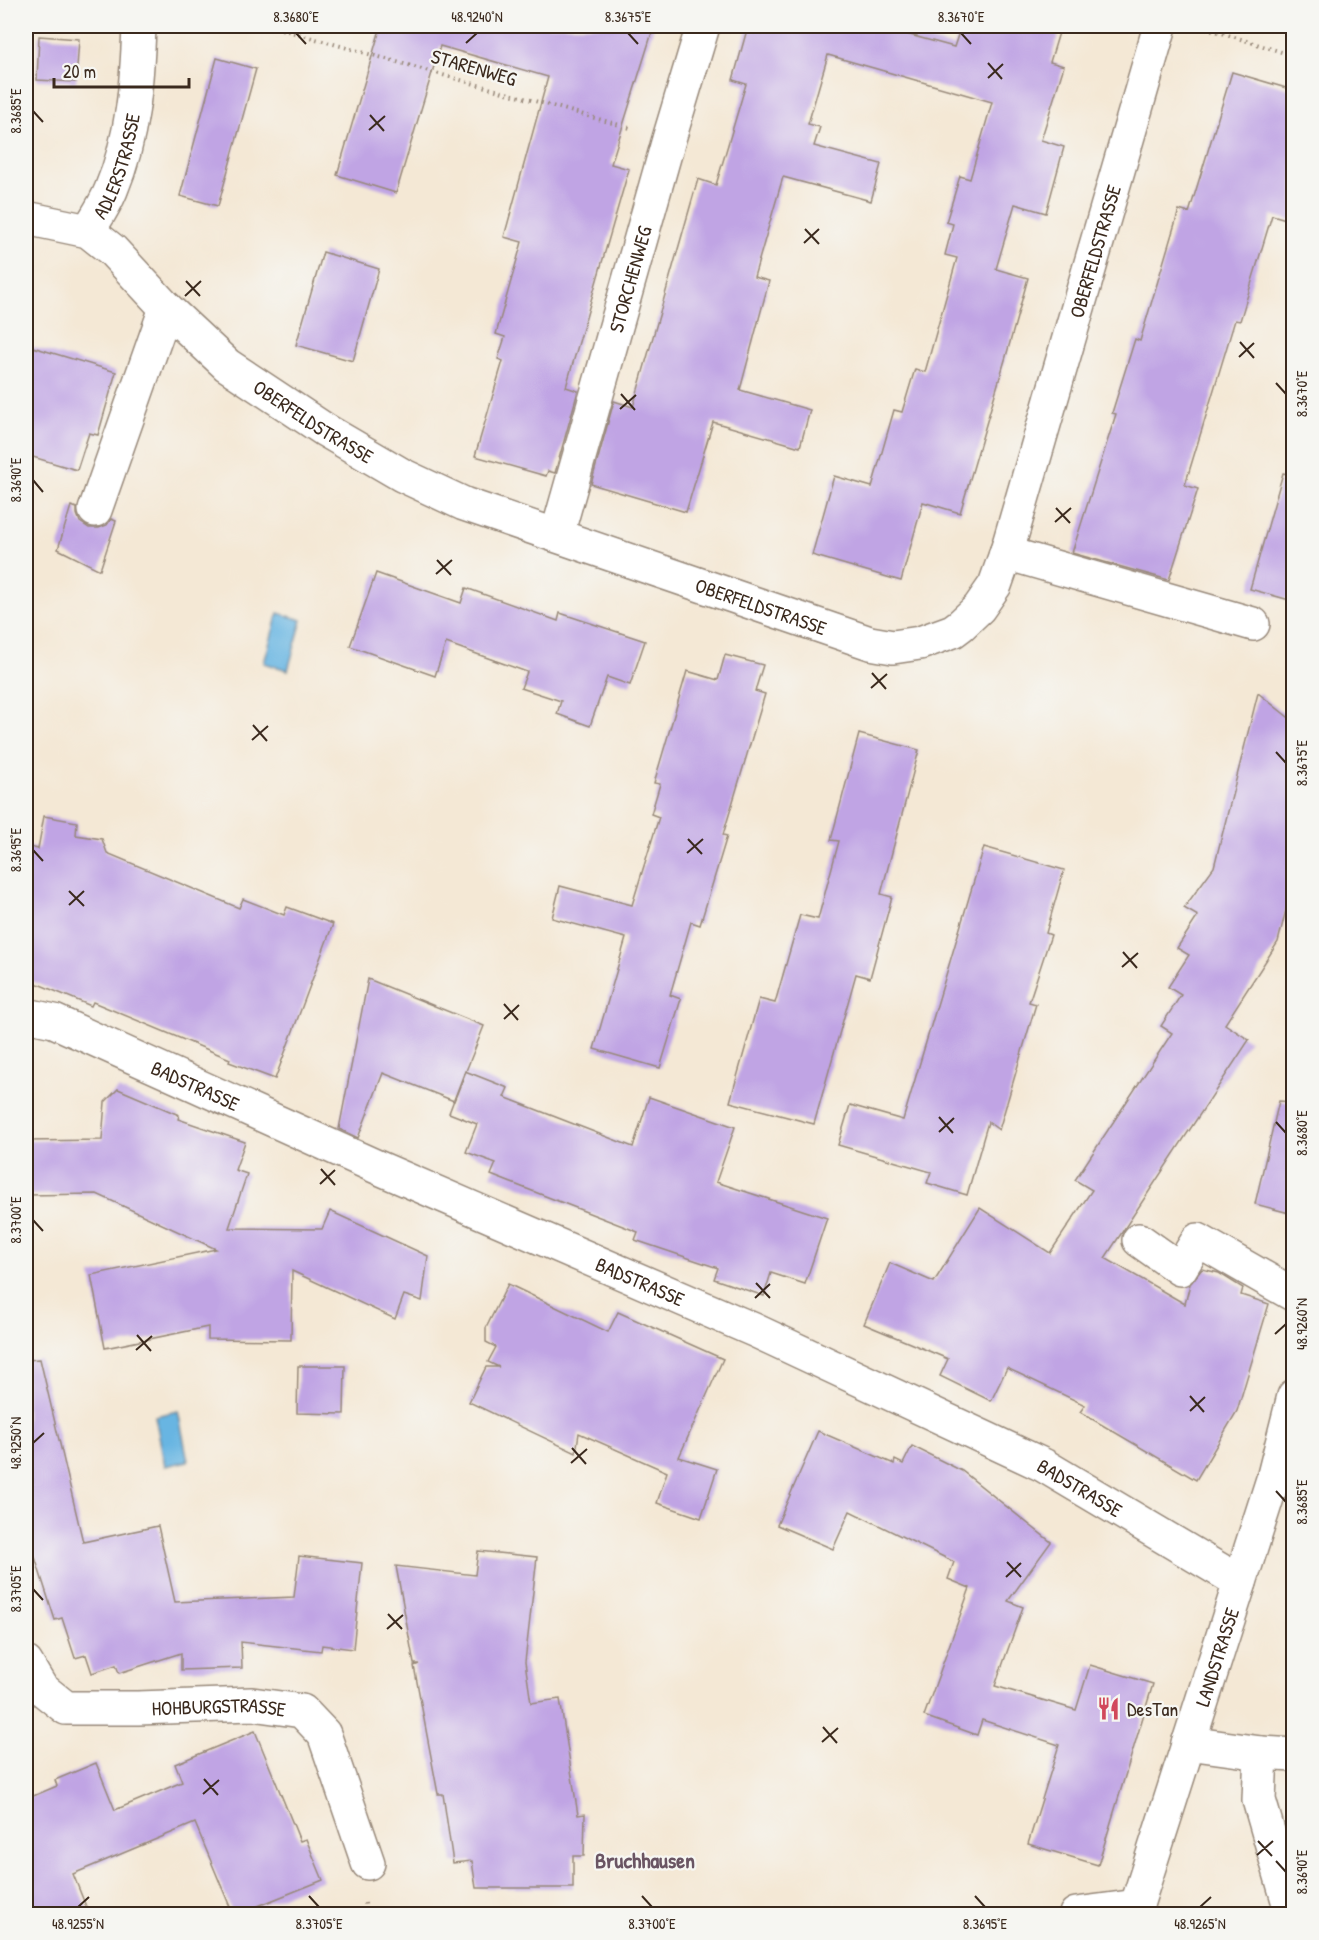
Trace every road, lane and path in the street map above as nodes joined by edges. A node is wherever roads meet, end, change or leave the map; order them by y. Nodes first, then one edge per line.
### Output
1 (139, 26) edge
2 (270, 26) edge
3 (703, 26) edge
4 (1160, 26) edge
5 (1197, 26) edge
6 (1293, 56) edge
7 (669, 139) junction
8 (26, 218) edge
9 (88, 231) junction
10 (166, 308) junction
11 (95, 510) dead end
12 (557, 535) junction
13 (1006, 553) junction
14 (1253, 624) dead end
15 (26, 1015) edge
16 (1139, 1240) dead end
17 (1293, 1295) edge
18 (1293, 1396) edge
19 (1240, 1582) junction
20 (26, 1663) edge
21 (1188, 1743) junction
22 (1261, 1753) junction
23 (1293, 1755) edge
24 (368, 1863) dead end
25 (1135, 1910) edge
26 (1076, 1914) edge
27 (1292, 1914) edge

1 - 9 street, ADLERSTRASSE
2 - 7 path, STARENWEG
3 - 7 street, STORCHENWEG
4 - 13 street, OBERFELDSTRASSE
5 - 6 path
7 - 12 street, STORCHENWEG
8 - 9 street, OBERFELDSTRASSE
9 - 10 street, OBERFELDSTRASSE
10 - 11 street
10 - 12 street, OBERFELDSTRASSE
12 - 13 street, OBERFELDSTRASSE
13 - 14 street
15 - 19 street, BADSTRASSE
16 - 17 street
18 - 19 street, LANDSTRASSE
19 - 21 street, LANDSTRASSE
20 - 24 street, HOHBURGSTRASSE
21 - 22 street
21 - 25 street, LANDSTRASSE
22 - 23 street
22 - 27 street
25 - 26 street

